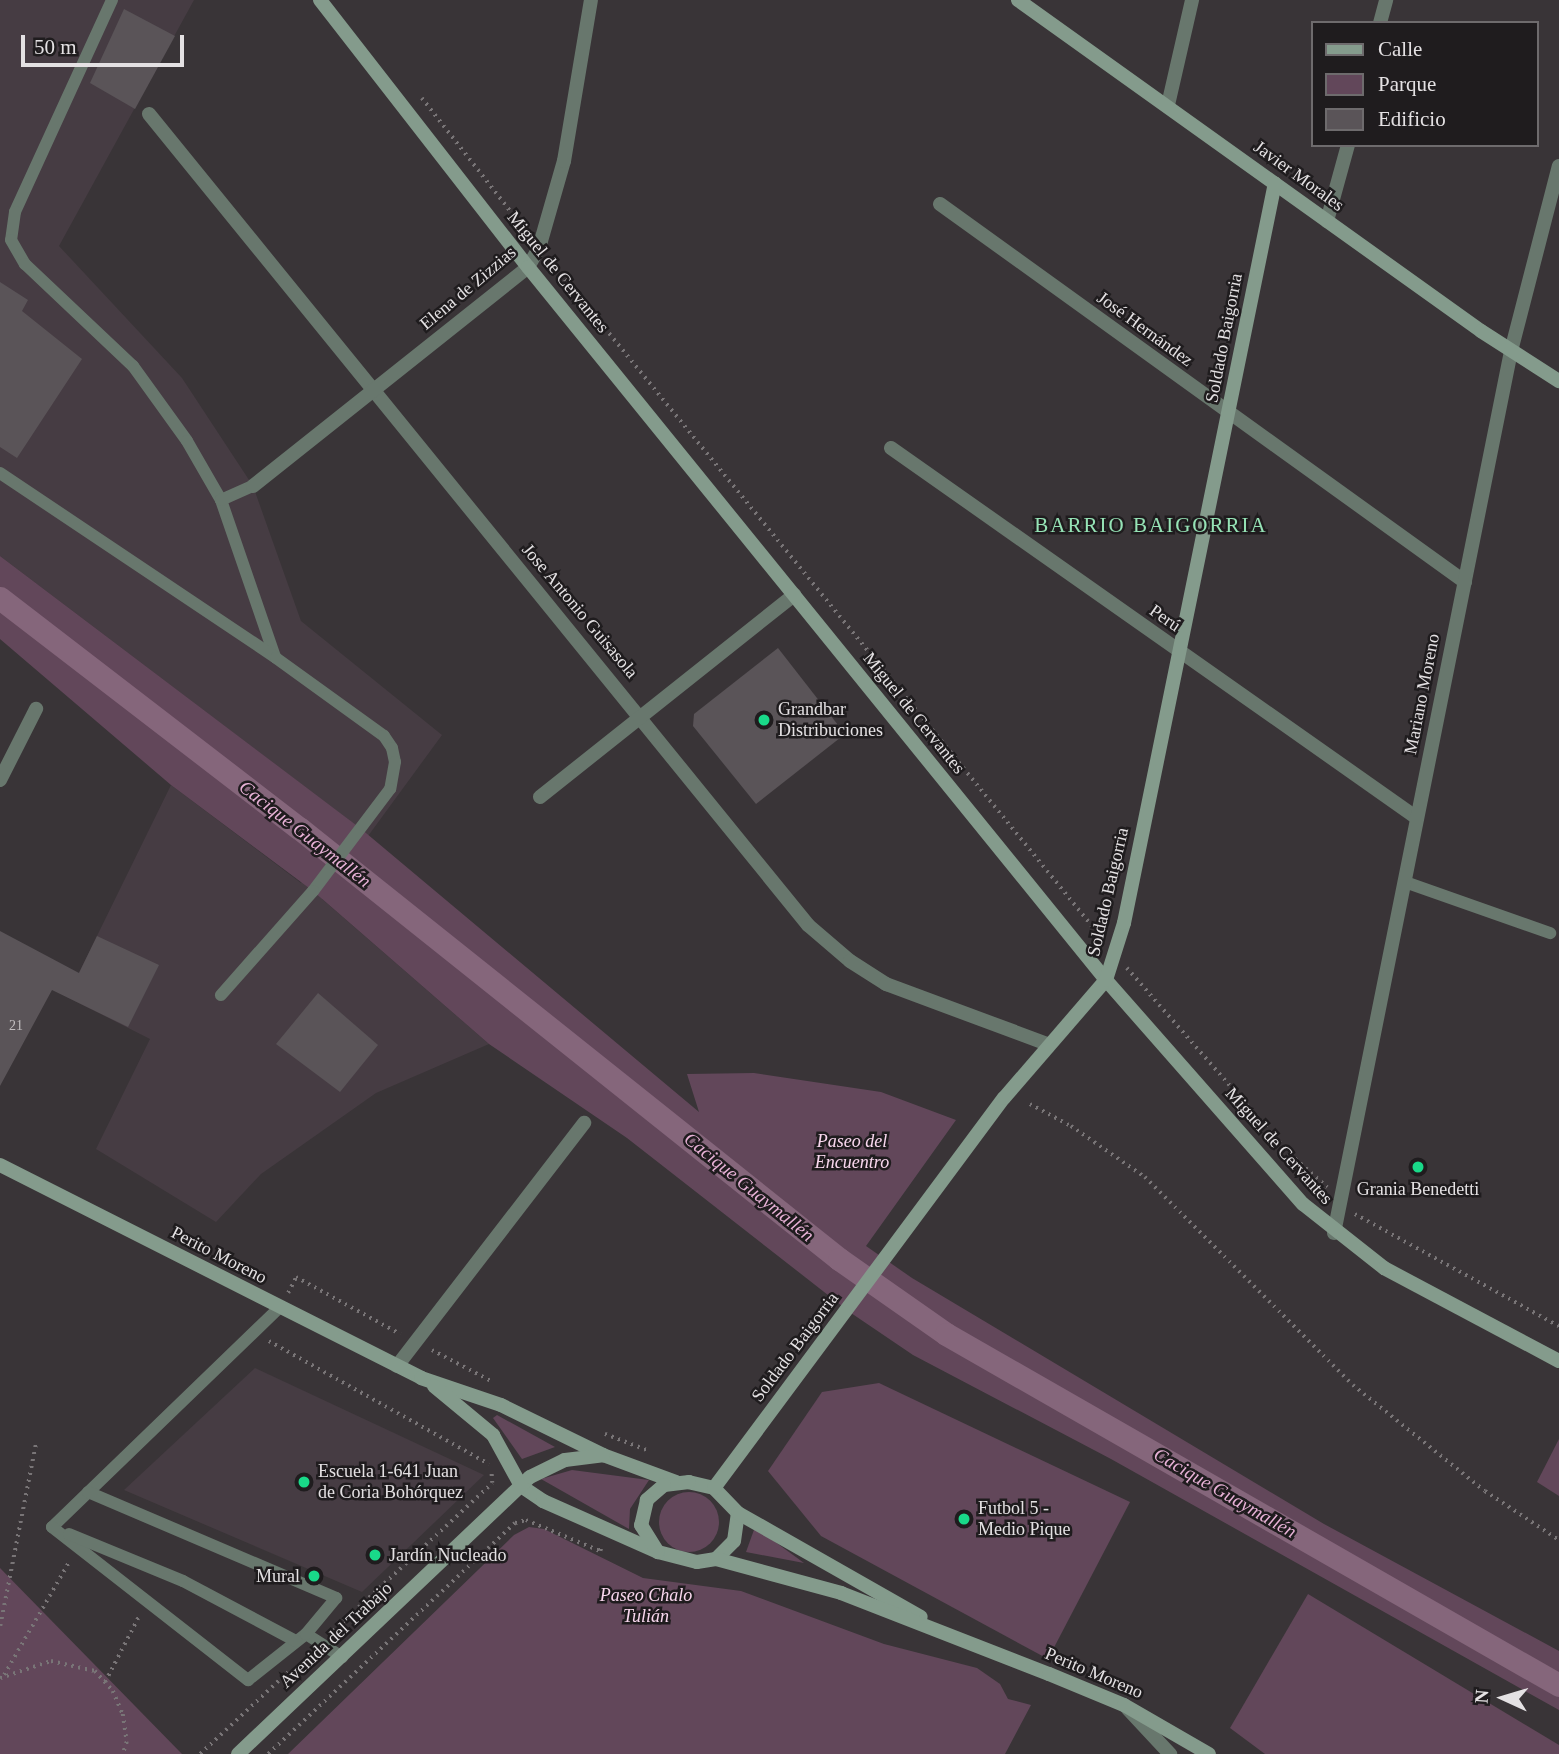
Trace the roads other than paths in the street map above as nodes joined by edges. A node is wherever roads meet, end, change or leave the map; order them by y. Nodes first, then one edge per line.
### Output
1 (320, 0) edge
2 (591, 0) edge
3 (1018, 0) edge
4 (1192, 0) edge
5 (1386, 0) edge
6 (108, 2) edge
7 (1381, 21) edge
8 (1168, 105) junction
9 (149, 114) dead end
10 (1347, 147) edge
11 (1559, 166) edge
12 (1275, 183) junction
13 (940, 204) dead end
14 (1327, 221) junction
15 (528, 267) junction
16 (1511, 351) junction
17 (1559, 381) edge
18 (373, 391) junction
19 (1229, 413) junction
20 (891, 448) dead end
21 (0, 473) edge
22 (253, 486) joint
23 (220, 500) junction
24 (1465, 582) junction
25 (794, 596) junction
26 (1179, 652) junction
27 (275, 658) junction
28 (36, 709) dead end
29 (640, 715) junction
30 (0, 780) edge
31 (540, 797) dead end
32 (1417, 818) junction
33 (1405, 882) junction
34 (1550, 933) dead end
35 (1106, 980) junction
36 (222, 995) dead end
37 (1047, 1044) junction
38 (584, 1123) dead end
39 (0, 1165) edge
40 (1334, 1233) junction
41 (280, 1307) junction
42 (1559, 1361) edge
43 (397, 1366) junction
44 (421, 1378) junction
45 (603, 1455) junction
46 (676, 1482) junction
47 (522, 1486) junction
48 (714, 1488) junction
49 (88, 1492) junction
50 (738, 1513) junction
51 (52, 1527) junction
52 (658, 1552) junction
53 (716, 1559) junction
54 (301, 1637) junction
55 (959, 1639) junction
56 (342, 1657) junction
57 (1124, 1704) junction
58 (238, 1754) edge
59 (1170, 1754) edge
60 (1209, 1754) edge

1 - 15 main road, Miguel de Cervantes
2 - 15 street, Elena de Zizzias
3 - 8 main road, Javier Morales
4 - 8 street
5 - 7 street
6 - 23 lane
8 - 12 main road, Javier Morales
9 - 18 street, Jose Antonio Guisasola
10 - 14 street
11 - 16 street, Mariano Moreno
12 - 14 main road, Javier Morales
12 - 19 main road, Soldado Baigorria
13 - 19 street, José Hernández
14 - 16 main road, Javier Morales
15 - 18 street, Elena de Zizzias
15 - 25 main road, Miguel de Cervantes
16 - 17 main road, Javier Morales
16 - 24 street, Mariano Moreno
18 - 22 street, Elena de Zizzias
18 - 29 street, Jose Antonio Guisasola
19 - 24 street, José Hernández
19 - 26 main road, Soldado Baigorria
20 - 26 street, Perú
21 - 27 lane
22 - 23 lane
23 - 27 lane
24 - 32 street, Mariano Moreno
25 - 29 street
25 - 35 main road, Miguel de Cervantes
26 - 32 street, Perú
26 - 35 main road, Soldado Baigorria
27 - 36 lane
28 - 30 street
29 - 31 street
29 - 37 street, Jose Antonio Guisasola
32 - 33 street, Mariano Moreno
33 - 34 lane
33 - 40 street, Mariano Moreno
35 - 37 main road, Soldado Baigorria
35 - 40 main road, Miguel de Cervantes
37 - 48 main road, Soldado Baigorria
38 - 43 street
39 - 41 main road, Perito Moreno
40 - 42 main road, Miguel de Cervantes
41 - 43 main road, Perito Moreno
41 - 49 lane
43 - 44 main road, Perito Moreno
44 - 45 main road, Perito Moreno
44 - 47 main road, Perito Moreno
45 - 46 main road, Perito Moreno
45 - 47 main road, Perito Moreno
46 - 48 main road
46 - 52 main road
47 - 52 main road
47 - 56 main road, Avenida del Trabajo
48 - 50 main road
49 - 51 lane
49 - 54 lane
50 - 53 main road
50 - 55 main road, Perito Moreno
51 - 54 lane
51 - 54 lane
52 - 53 main road
53 - 55 main road, Perito Moreno
54 - 56 lane
55 - 57 main road, Perito Moreno
56 - 58 main road, Avenida del Trabajo
57 - 59 street
57 - 60 main road, Perito Moreno

